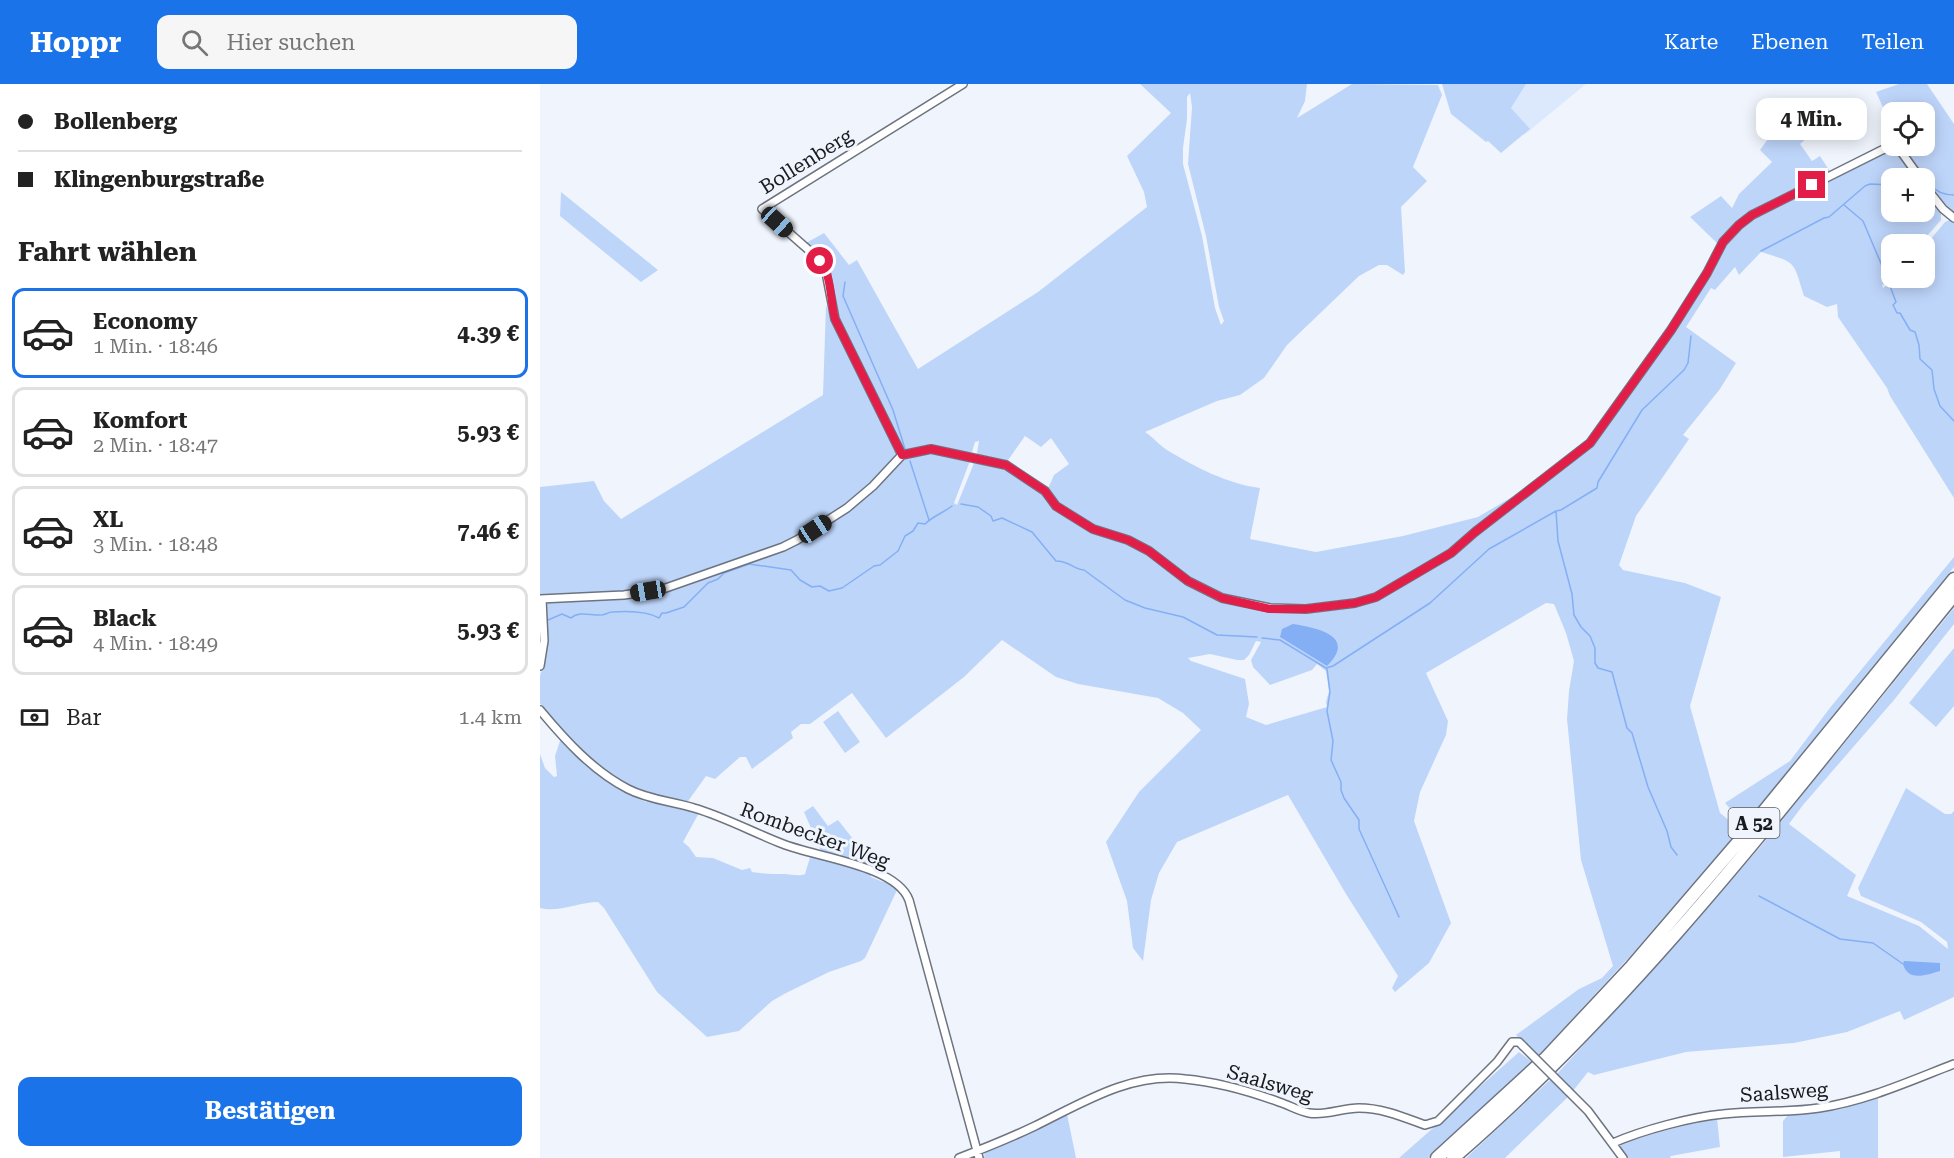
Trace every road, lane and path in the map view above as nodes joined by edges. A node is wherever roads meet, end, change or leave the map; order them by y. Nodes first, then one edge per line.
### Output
1 (963, 84) edge
2 (1881, 150) edge
3 (1935, 199) edge
4 (1954, 218) edge
5 (902, 455) junction
6 (1954, 579) edge
7 (1954, 595) edge
8 (541, 599) edge
9 (540, 666) edge
10 (540, 710) edge
11 (1954, 1064) edge
12 (1614, 1144) junction
13 (978, 1154) edge
14 (959, 1158) edge
15 (1437, 1158) edge
16 (1453, 1158) edge
17 (1623, 1158) edge

1 - 5 street, Bollenberg
2 - 5 street
3 - 4 street
5 - 8 street
6 - 15 highway, A 52
7 - 16 highway, A 52
8 - 9 street
10 - 13 street, Rombecker Weg
11 - 12 street, Saalsweg
12 - 13 street, Saalsweg, bridge
12 - 17 street
13 - 14 street, Saalsweg

